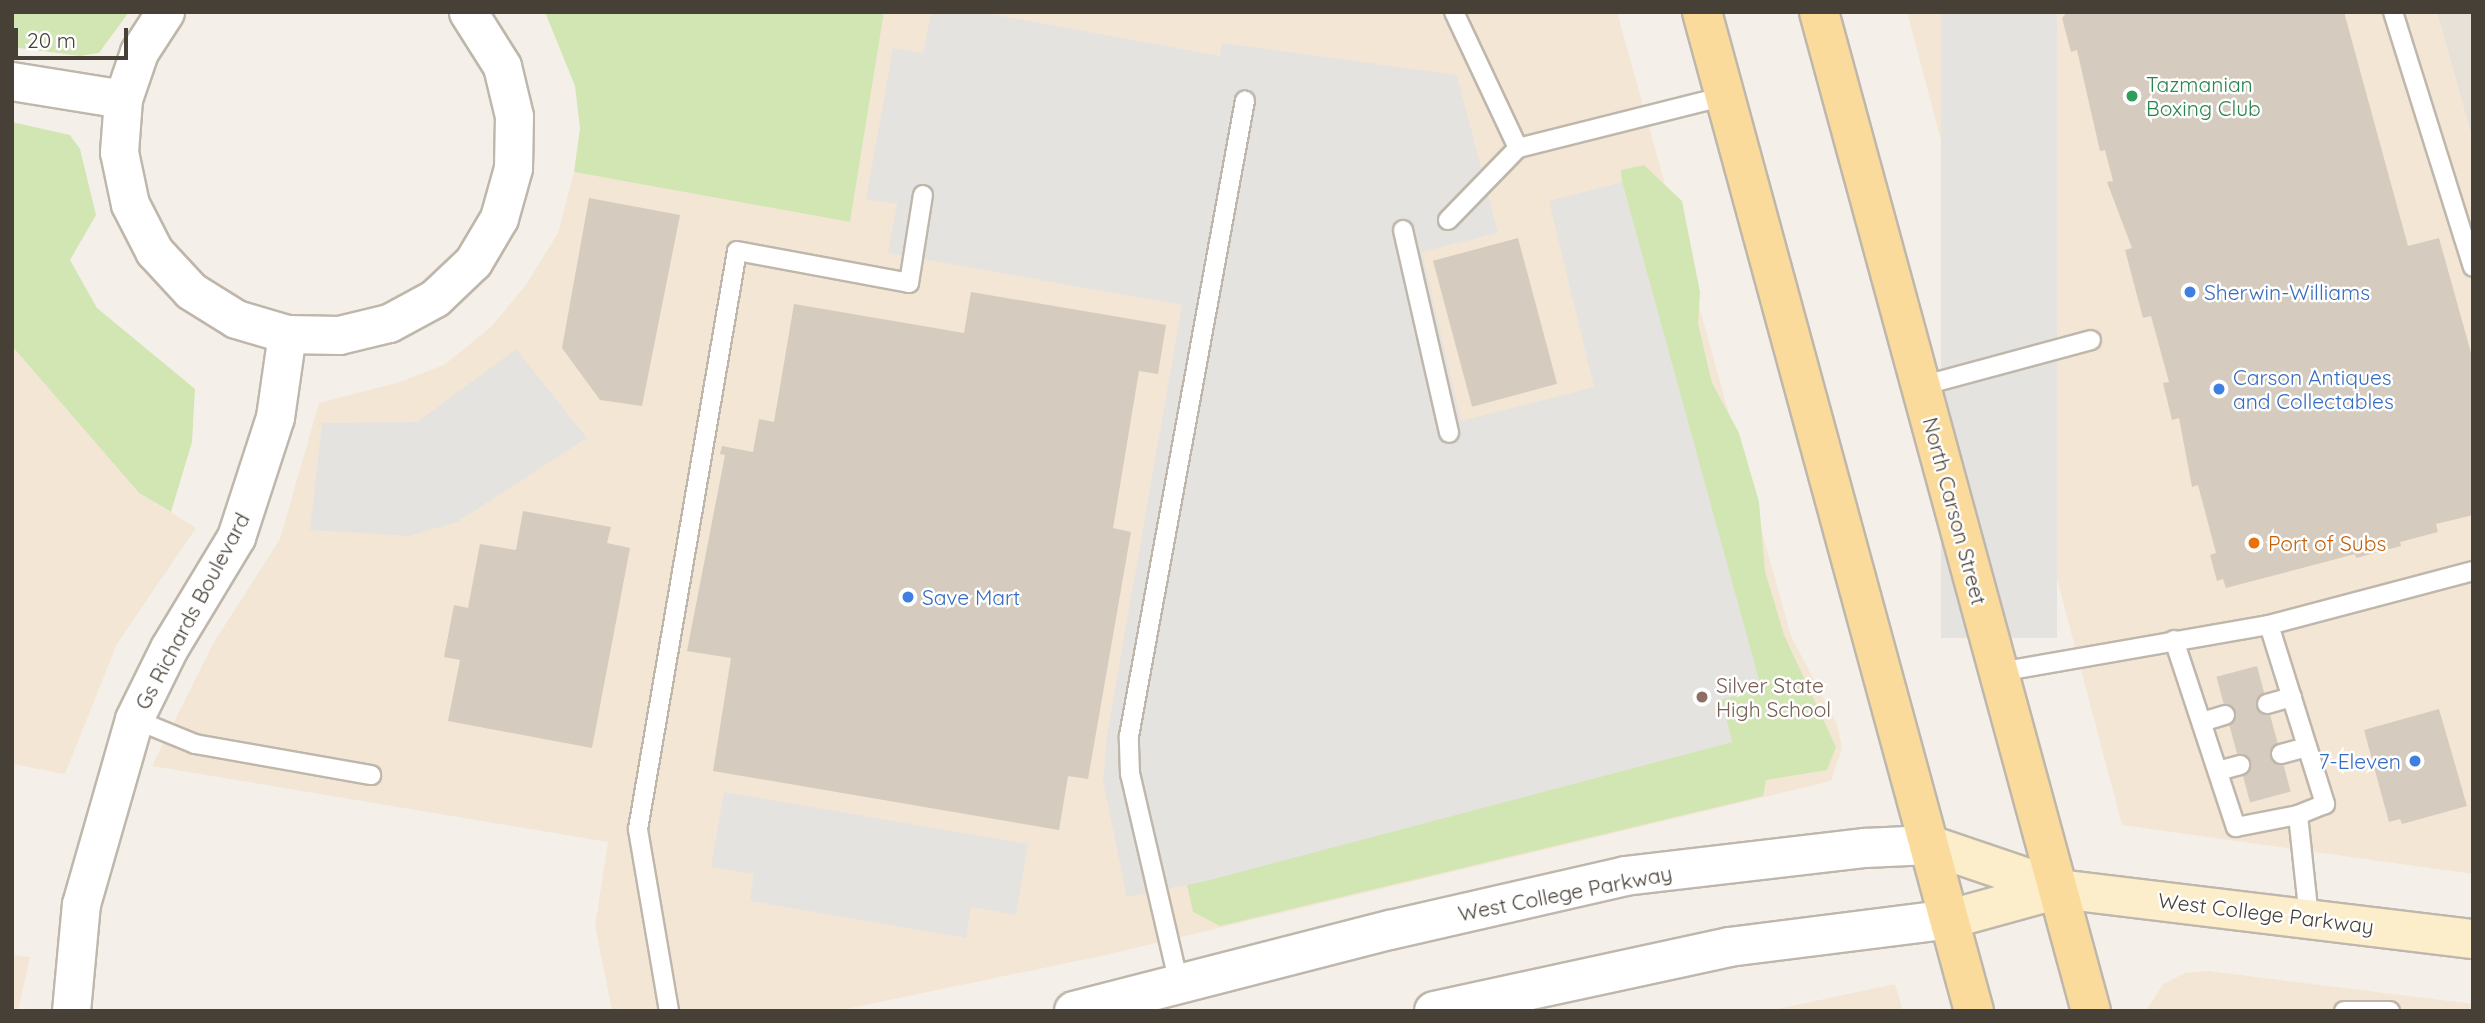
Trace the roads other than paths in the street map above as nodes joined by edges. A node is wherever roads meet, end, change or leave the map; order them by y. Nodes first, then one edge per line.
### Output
1 (165, 12) edge
2 (468, 12) edge
3 (1454, 12) edge
4 (1702, 12) edge
5 (1819, 12) edge
6 (2393, 12) edge
7 (12, 80) edge
8 (1725, 96) junction
9 (123, 99) junction
10 (1245, 100) dead end
11 (1518, 148) junction
12 (923, 195) dead end
13 (1448, 220) dead end
14 (1403, 230) dead end
15 (2473, 267) edge
16 (287, 334) junction
17 (2091, 340) dead end
18 (1921, 386) junction
19 (1449, 433) dead end
20 (2473, 570) edge
21 (2269, 625) junction
22 (2174, 640) junction
23 (1999, 672) junction
24 (2292, 697) junction
25 (2267, 704) dead end
26 (2225, 715) dead end
27 (134, 719) junction
28 (2202, 722) junction
29 (2307, 747) junction
30 (2281, 754) dead end
31 (2240, 765) dead end
32 (2218, 771) junction
33 (371, 775) dead end
34 (2298, 815) junction
35 (1930, 845) junction
36 (2059, 889) junction
37 (2309, 918) junction
38 (1950, 919) junction
39 (2473, 939) edge
40 (1179, 984) junction
41 (71, 1011) edge
42 (668, 1011) edge
43 (1074, 1011) edge
44 (1434, 1011) edge
45 (1974, 1011) edge
46 (2091, 1011) edge
47 (2344, 1011) edge
48 (2390, 1011) edge

1 - 9 street
2 - 16 street
3 - 11 lane
4 - 8 main road
5 - 18 main road, North Carson Street
6 - 15 lane
7 - 9 street
8 - 11 lane
8 - 35 main road
9 - 16 street
10 - 40 lane
11 - 13 lane
12 - 42 lane
14 - 19 lane
16 - 27 street, Gs Richards Boulevard
17 - 18 lane
18 - 23 main road, North Carson Street
20 - 21 lane
21 - 22 lane
21 - 24 lane
22 - 23 lane
22 - 28 lane
23 - 36 main road, North Carson Street
24 - 25 lane
24 - 29 lane
26 - 28 lane
27 - 33 lane
27 - 41 street, Gs Richards Boulevard
28 - 32 lane
29 - 30 lane
29 - 34 lane
31 - 32 lane
32 - 34 lane
34 - 37 lane
35 - 36 main road, West College Parkway
35 - 38 main road
35 - 40 street, West College Parkway
36 - 37 main road, West College Parkway
36 - 38 main road, West College Parkway
36 - 46 main road, North Carson Street
37 - 39 main road, West College Parkway
38 - 44 street, West College Parkway
38 - 45 main road
40 - 43 street, West College Parkway
47 - 48 lane

